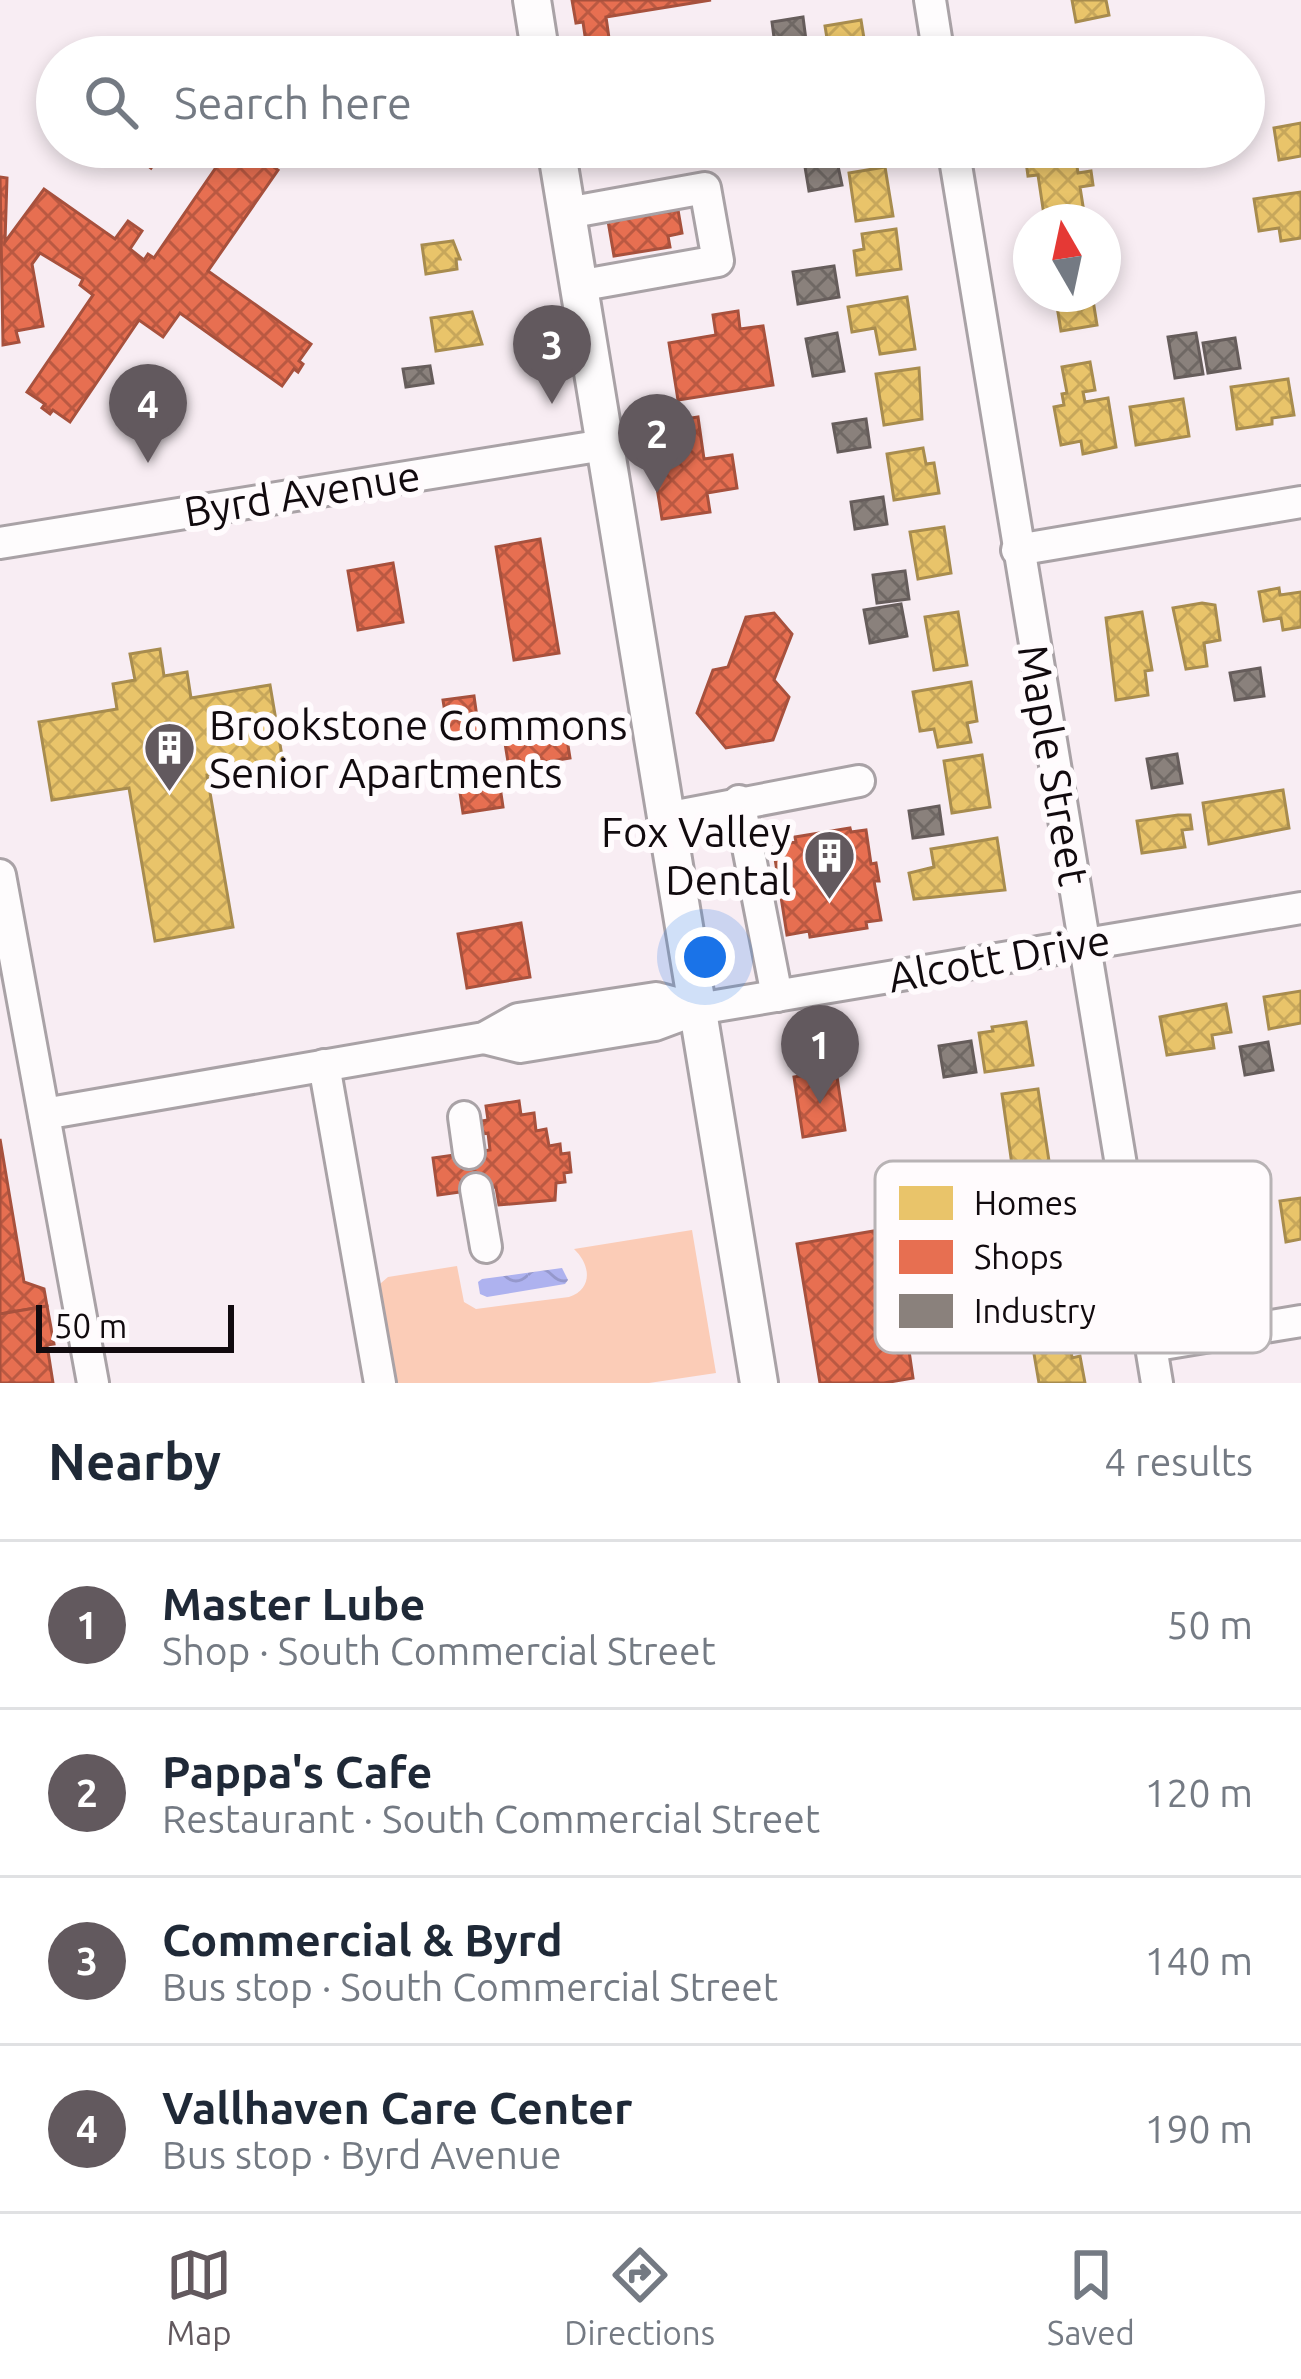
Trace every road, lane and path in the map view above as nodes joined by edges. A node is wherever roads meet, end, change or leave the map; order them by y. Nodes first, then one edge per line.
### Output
1 (532, 0) edge
2 (930, 0) edge
3 (538, 36) edge
4 (936, 36) edge
5 (560, 168) edge
6 (956, 168) edge
7 (567, 213) junction
8 (578, 286) junction
9 (604, 445) junction
10 (1301, 502) edge
11 (0, 543) edge
12 (1017, 550) junction
13 (860, 781) dead end
14 (739, 801) junction
15 (667, 818) junction
16 (0, 874) edge
17 (1301, 908) edge
18 (1085, 942) junction
19 (777, 996) junction
20 (698, 1009) junction
21 (324, 1065) junction
22 (44, 1114) junction
23 (464, 1117) dead end
24 (470, 1153) dead end
25 (1121, 1161) edge
26 (476, 1190) dead end
27 (486, 1247) dead end
28 (1301, 1321) edge
29 (1271, 1326) edge
30 (1152, 1353) edge
31 (93, 1383) edge
32 (380, 1383) edge
33 (759, 1383) edge
34 (1157, 1383) edge

1 - 3 main road
2 - 4 street
5 - 7 main road
6 - 12 street, Maple Street
7 - 8 main road
7 - 8 street
8 - 9 main road
9 - 11 street, Byrd Avenue
9 - 15 main road
10 - 12 street
12 - 18 street, Maple Street
13 - 14 street
14 - 15 street
14 - 19 street
15 - 20 main road
16 - 22 street
17 - 18 street, Alcott Drive
18 - 19 street, Alcott Drive
18 - 25 street, Maple Street
19 - 20 street, Alcott Drive
20 - 21 street, Alcott Drive
20 - 33 main road
21 - 22 street, Alcott Drive
21 - 32 street
22 - 31 street
23 - 24 street
26 - 27 street
28 - 29 street
30 - 34 street, Maple Street

